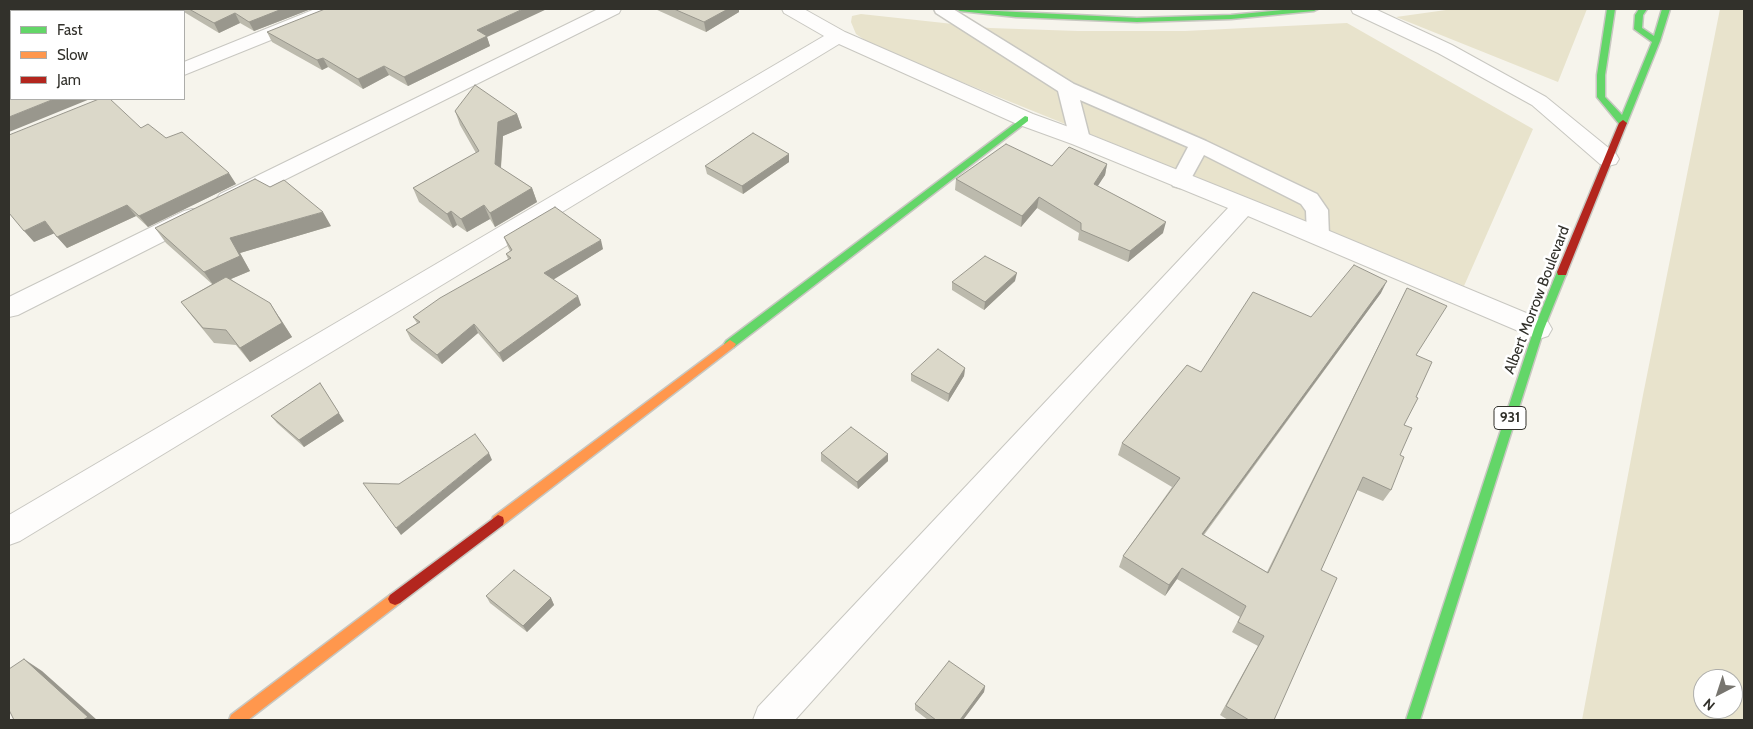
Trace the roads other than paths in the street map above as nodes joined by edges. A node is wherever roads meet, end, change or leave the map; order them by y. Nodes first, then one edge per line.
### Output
1 (331, 9) edge
2 (612, 9) edge
3 (791, 9) edge
4 (942, 9) edge
5 (960, 9) edge
6 (1314, 9) edge
7 (1360, 9) edge
8 (1611, 9) edge
9 (1643, 9) edge
10 (1666, 9) edge
11 (838, 36) junction
12 (1656, 41) junction
13 (185, 69) edge
14 (1067, 88) junction
15 (1025, 119) junction
16 (1623, 121) junction
17 (1080, 139) junction
18 (1199, 145) junction
19 (1608, 160) junction
20 (1180, 181) junction
21 (1243, 207) junction
22 (1318, 236) junction
23 (9, 308) edge
24 (1539, 329) junction
25 (9, 531) edge
26 (236, 720) edge
27 (771, 720) edge
28 (1413, 720) edge

1 - 13 street
2 - 23 street
3 - 11 street
4 - 14 lane
5 - 6 main road
7 - 19 street
8 - 16 main road
9 - 12 main road
10 - 12 main road, Albert Morrow Boulevard / 931
11 - 15 street
11 - 25 street
12 - 16 main road, Albert Morrow Boulevard / 931
14 - 17 lane
14 - 18 lane
15 - 17 street
15 - 26 main road
16 - 19 main road, Albert Morrow Boulevard / 931
17 - 20 street
18 - 20 lane
18 - 22 lane
19 - 24 main road, Albert Morrow Boulevard / 931
20 - 21 street
21 - 22 street
21 - 27 street
22 - 24 street
24 - 28 main road, Albert Morrow Boulevard / 931

